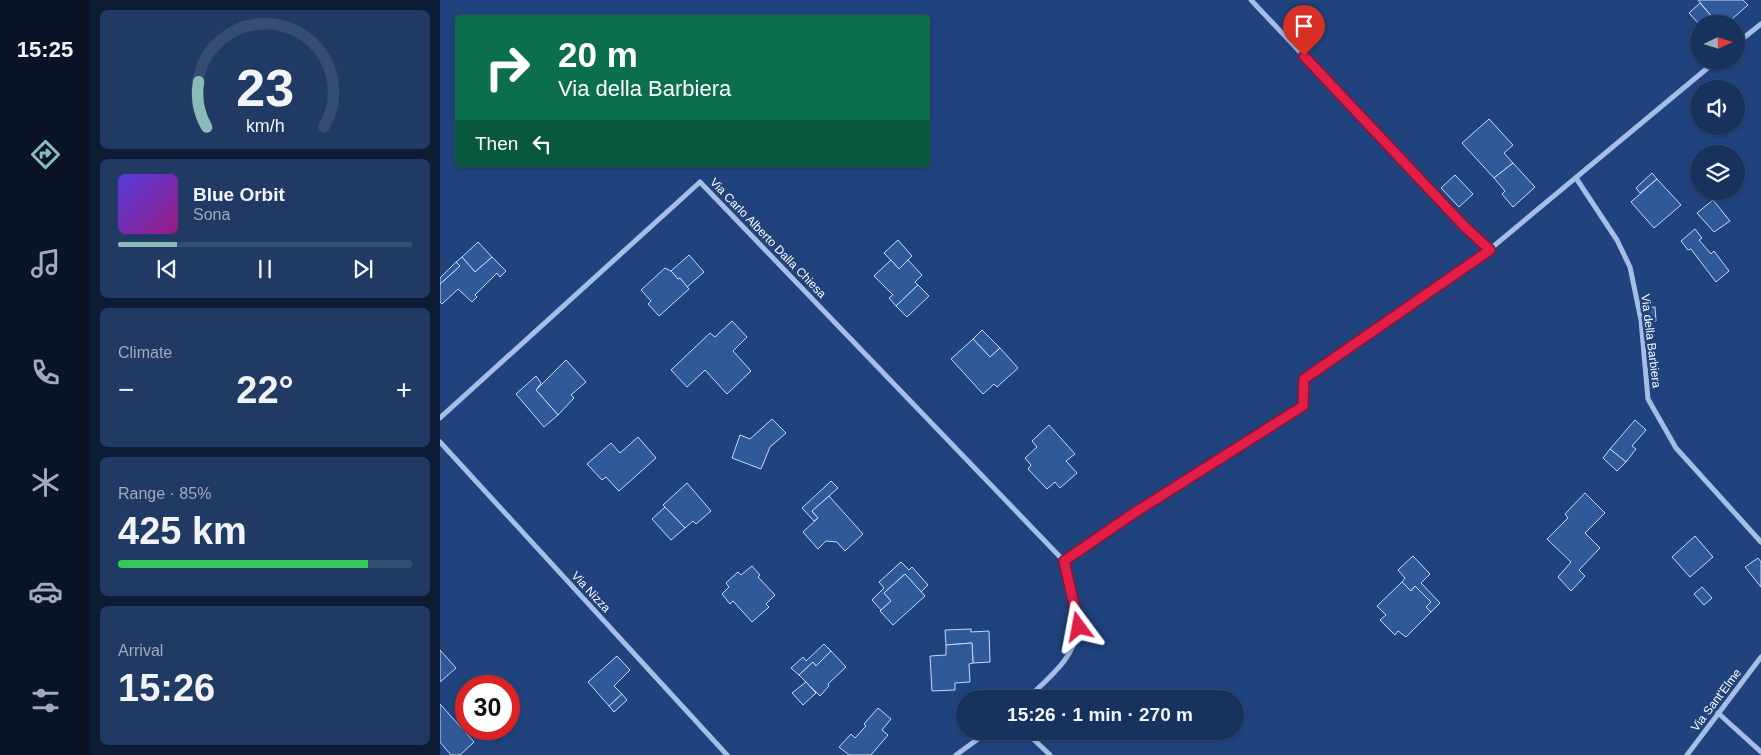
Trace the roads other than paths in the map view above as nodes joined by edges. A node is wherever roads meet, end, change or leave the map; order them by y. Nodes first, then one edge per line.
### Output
1 (1251, 0) edge
2 (1761, 24) edge
3 (1745, 37) edge
4 (1705, 70) edge
5 (1576, 178) junction
6 (1490, 250) junction
7 (440, 418) edge
8 (440, 442) edge
9 (1761, 542) edge
10 (1064, 561) junction
11 (1761, 657) edge
12 (1036, 690) edge
13 (1718, 713) junction
14 (977, 740) edge
15 (1034, 740) edge
16 (1761, 752) edge
17 (727, 755) edge
18 (956, 755) edge
19 (1050, 755) edge
20 (1687, 755) edge

1 - 6 street
2 - 3 street
4 - 5 street
5 - 6 street
5 - 9 street, Via della Barbiera
6 - 10 street
7 - 10 street, Via Carlo Alberto Dalla Chiesa
8 - 17 street, Via Nizza
10 - 12 street
11 - 13 street, Via Sant'Elme
13 - 16 street
13 - 20 street, Via Sant'Elme
14 - 18 street
15 - 19 street

